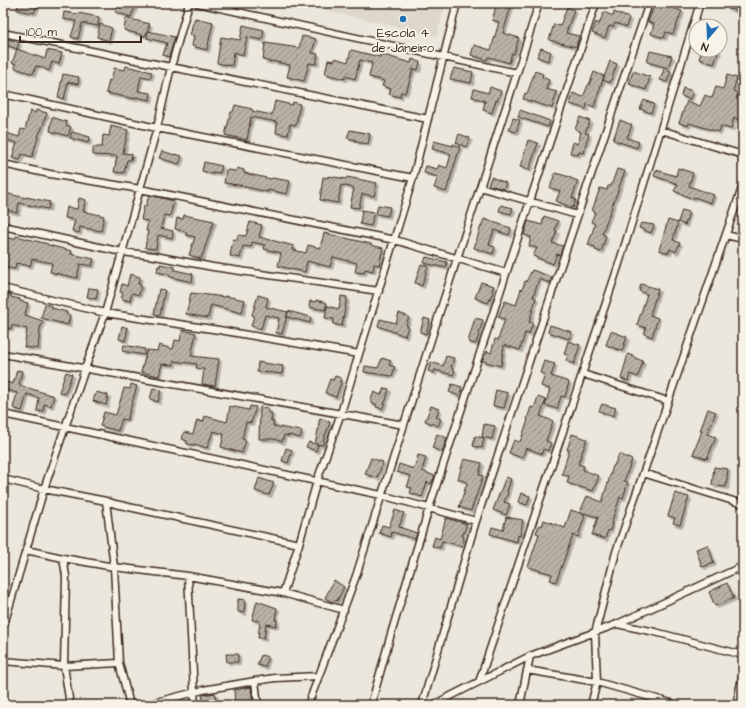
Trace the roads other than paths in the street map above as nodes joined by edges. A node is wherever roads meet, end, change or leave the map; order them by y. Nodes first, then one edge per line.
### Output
1 (189, 3) edge
2 (197, 3) edge
3 (457, 3) edge
4 (539, 3) edge
5 (596, 3) edge
6 (649, 3) edge
7 (700, 3) edge
8 (3, 33) edge
9 (443, 56) junction
10 (171, 67) junction
11 (517, 73) junction
12 (3, 94) edge
13 (428, 119) junction
14 (157, 128) junction
15 (661, 130) junction
16 (743, 155) edge
17 (3, 164) edge
18 (414, 178) junction
19 (743, 186) edge
20 (480, 187) junction
21 (140, 189) junction
22 (530, 201) junction
23 (577, 216) junction
24 (3, 226) edge
25 (726, 235) junction
26 (743, 239) edge
27 (395, 240) junction
28 (122, 252) junction
29 (457, 258) junction
30 (506, 273) junction
31 (3, 288) edge
32 (379, 291) junction
33 (105, 313) junction
34 (3, 354) edge
35 (359, 354) junction
36 (85, 369) junction
37 (582, 374) junction
38 (668, 402) junction
39 (341, 413) junction
40 (3, 414) edge
41 (404, 425) junction
42 (65, 427) junction
43 (643, 473) junction
44 (3, 479) edge
45 (318, 481) junction
46 (44, 489) junction
47 (381, 495) junction
48 (106, 501) junction
49 (743, 504) edge
50 (429, 508) junction
51 (476, 521) junction
52 (299, 544) junction
53 (26, 550) junction
54 (63, 558) junction
55 (743, 566) edge
56 (114, 567) junction
57 (188, 576) junction
58 (283, 593) junction
59 (344, 610) junction
60 (617, 624) junction
61 (3, 628) edge
62 (596, 632) junction
63 (743, 655) edge
64 (530, 656) junction
65 (3, 661) edge
66 (119, 663) junction
67 (64, 666) junction
68 (527, 670) junction
69 (743, 674) edge
70 (319, 676) junction
71 (256, 681) junction
72 (479, 682) junction
73 (597, 682) junction
74 (194, 693) junction
75 (70, 705) edge
76 (130, 705) edge
77 (145, 705) edge
78 (195, 705) edge
79 (258, 705) edge
80 (308, 705) edge
81 (371, 705) edge
82 (422, 705) edge
83 (433, 705) edge
84 (520, 705) edge
85 (591, 705) edge
86 (678, 705) edge
87 (736, 705) edge

1 - 10 street
2 - 9 street
3 - 9 street
4 - 11 street
5 - 22 street
6 - 23 street
7 - 15 street
8 - 10 street
9 - 11 street
9 - 13 street
10 - 13 street
10 - 14 street
11 - 20 street
12 - 14 street
13 - 18 street
14 - 18 street
14 - 21 street
15 - 16 street
15 - 37 street
17 - 21 street
18 - 27 street
19 - 25 street
20 - 22 street
20 - 29 street
21 - 27 street
21 - 28 street
22 - 23 street
22 - 30 street
23 - 51 street
24 - 28 street
25 - 26 street
25 - 38 street
27 - 29 street
27 - 32 street
28 - 32 street
28 - 33 street
29 - 30 street
29 - 41 street
30 - 50 street
31 - 33 street
32 - 35 street
33 - 35 street
33 - 36 street
34 - 36 street
35 - 39 street
36 - 39 street
36 - 42 street
37 - 38 street
37 - 72 street
38 - 43 street
39 - 41 street
39 - 45 street
40 - 42 street
41 - 47 street
42 - 45 street
42 - 46 street
43 - 49 street
43 - 62 street
44 - 46 street
45 - 47 street
45 - 52 street
46 - 48 street
46 - 53 street
47 - 50 street
47 - 59 street
48 - 52 street
48 - 56 street
50 - 51 street
50 - 81 street
51 - 82 street
52 - 58 street
53 - 54 street
53 - 61 street
54 - 56 street
54 - 67 street
55 - 60 street
56 - 57 street
56 - 66 street
57 - 58 street
57 - 74 street
58 - 59 street
59 - 70 street
60 - 62 street
60 - 63 street
62 - 64 street
62 - 73 street
64 - 68 street
64 - 72 street
65 - 67 street
66 - 67 street
66 - 76 street
67 - 75 street
68 - 73 street
68 - 84 street
69 - 87 street
70 - 71 street
70 - 80 street
71 - 74 street
71 - 79 street
72 - 83 street
73 - 85 street
73 - 86 street
74 - 77 street
74 - 78 street

